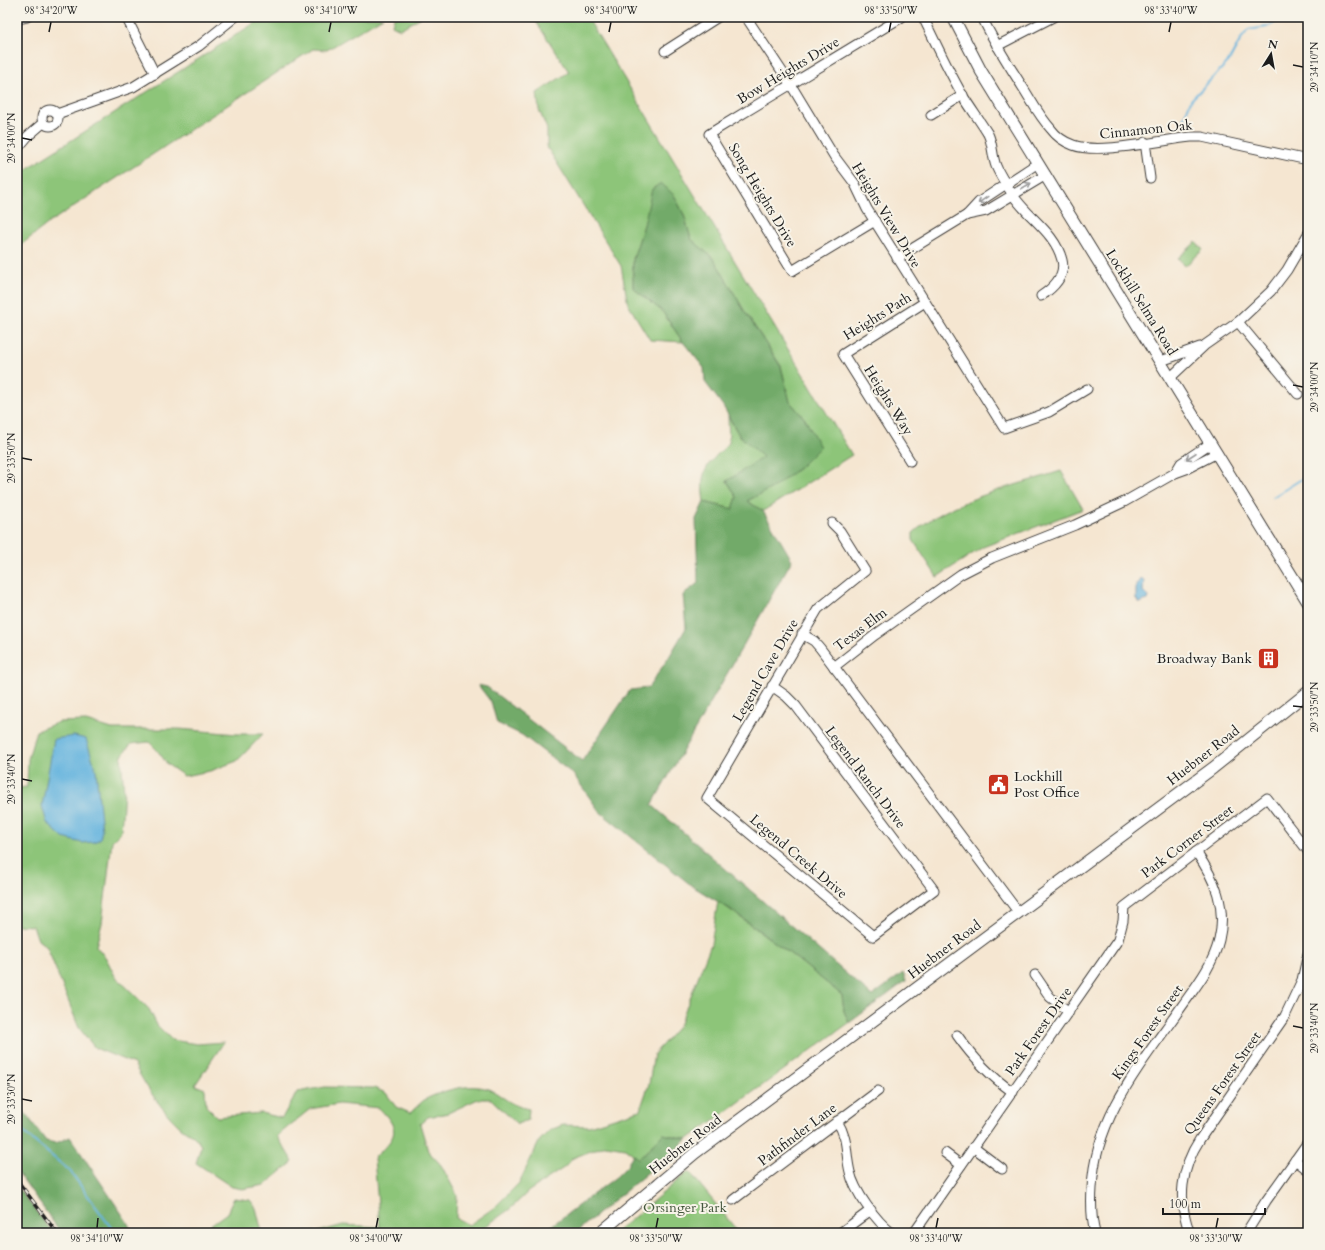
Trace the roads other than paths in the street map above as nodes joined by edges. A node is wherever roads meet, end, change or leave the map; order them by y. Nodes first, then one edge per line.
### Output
1 (27, 17) edge
2 (126, 17) edge
3 (235, 17) edge
4 (718, 17) edge
5 (746, 17) edge
6 (902, 17) edge
7 (923, 17) edge
8 (953, 17) edge
9 (982, 17) edge
10 (1053, 17) edge
11 (17, 19) edge
12 (997, 46) junction
13 (665, 51) dead end
14 (155, 74) junction
15 (791, 85) junction
16 (963, 95) junction
17 (931, 115) dead end
18 (709, 134) joint
19 (1145, 142) junction
20 (17, 149) edge
21 (1308, 160) edge
22 (1038, 162) junction
23 (1046, 175) junction
24 (1150, 178) dead end
25 (1006, 184) junction
26 (1012, 194) junction
27 (967, 215) junction
28 (875, 221) junction
29 (1308, 234) edge
30 (897, 258) junction
31 (1041, 296) dead end
32 (925, 302) junction
33 (1238, 322) junction
34 (1205, 346) junction
35 (843, 354) joint
36 (1161, 361) junction
37 (1171, 377) junction
38 (1087, 389) dead end
39 (1298, 394) dead end
40 (1214, 448) junction
41 (910, 461) dead end
42 (832, 524) dead end
43 (1308, 602) edge
44 (802, 634) junction
45 (834, 667) junction
46 (772, 686) junction
47 (1308, 692) edge
48 (707, 798) joint
49 (1308, 851) edge
50 (1196, 852) junction
51 (1124, 907) joint
52 (1019, 912) junction
53 (873, 936) joint
54 (1308, 954) edge
55 (1035, 975) dead end
56 (1068, 1012) junction
57 (957, 1036) dead end
58 (878, 1091) dead end
59 (1013, 1092) junction
60 (837, 1121) junction
61 (1308, 1142) edge
62 (973, 1147) junction
63 (945, 1153) dead end
64 (1295, 1160) junction
65 (961, 1165) junction
66 (1002, 1169) dead end
67 (1308, 1170) edge
68 (733, 1200) dead end
69 (871, 1210) junction
70 (600, 1233) edge
71 (840, 1233) edge
72 (892, 1233) edge
73 (914, 1233) edge
74 (1096, 1233) edge
75 (1190, 1233) edge
76 (1246, 1233) edge

1 - 11 street
2 - 14 street
3 - 14 street
4 - 13 street
5 - 15 street, Heights View Drive
6 - 15 street, Bow Heights Drive
7 - 16 street
8 - 22 main road, Lockhill Selma Road
9 - 12 street, Cinnamon Oak
10 - 12 street
12 - 19 street, Cinnamon Oak
14 - 20 street
15 - 18 street, Bow Heights Drive
15 - 28 street, Heights View Drive
16 - 17 street
16 - 25 street
18 - 28 street, Song Heights Drive
19 - 21 street, Cinnamon Oak
19 - 24 street
22 - 23 main road, Lockhill Selma Road
22 - 25 street
26 -> 23 street
23 - 36 main road, Lockhill Selma Road
25 - 26 street
25 -> 27 street
26 - 27 street
26 - 31 street
27 - 30 street
28 - 30 street, Heights View Drive
29 - 33 street
30 - 32 street, Heights View Drive
32 - 35 street, Heights Path
32 - 38 street, Heights View Drive
33 - 34 street
33 - 39 street
34 - 36 street
34 - 37 street
35 - 41 street, Heights Way
36 - 37 main road, Lockhill Selma Road
37 - 40 main road, Lockhill Selma Road
40 - 43 main road, Lockhill Selma Road
40 - 45 street, Texas Elm
42 - 44 street, Legend Cave Drive
44 - 45 street
44 - 46 street, Legend Cave Drive
45 - 52 street, Texas Elm
46 - 48 street, Legend Cave Drive
46 - 53 street, Legend Ranch Drive
47 - 52 main road, Huebner Road
48 - 53 street, Legend Creek Drive
49 - 50 street, Park Corner Street
50 - 51 street, Park Corner Street
50 - 74 street, Kings Forest Street
51 - 56 street, Park Forest Drive
52 - 70 main road, Huebner Road
54 - 75 street, Queens Forest Street
55 - 56 street
56 - 59 street, Park Forest Drive
57 - 59 street
58 - 60 street, Pathfinder Lane
59 - 62 street, Park Forest Drive
60 - 68 street, Pathfinder Lane
60 - 69 street
61 - 64 street
62 - 65 street, Park Forest Drive
62 - 66 street
63 - 65 street
64 - 67 street
64 - 76 street
65 - 73 street, Park Forest Drive
69 - 71 street
69 - 72 street

